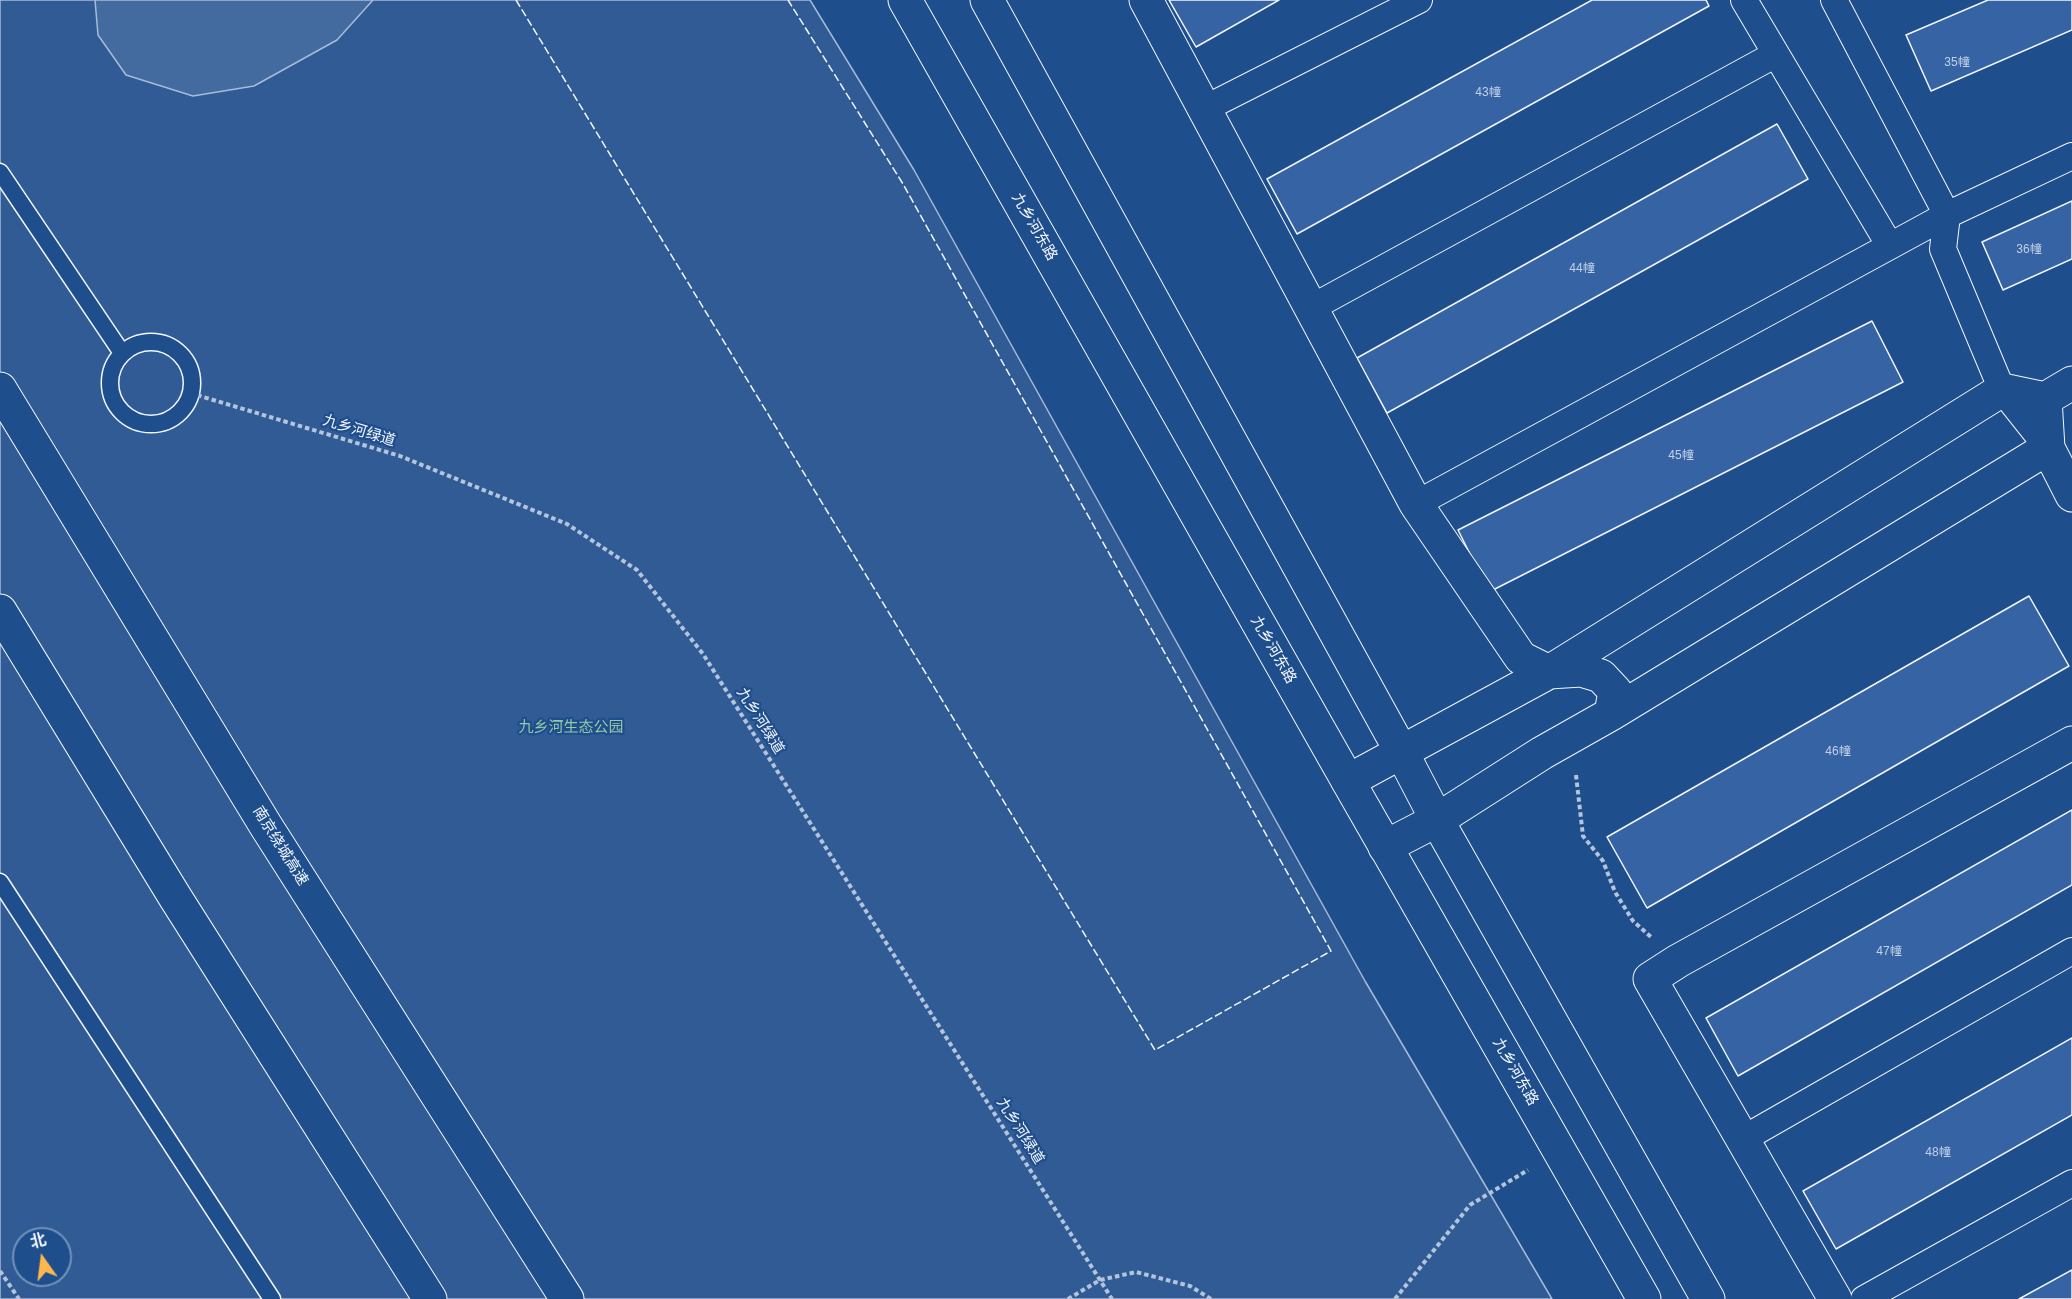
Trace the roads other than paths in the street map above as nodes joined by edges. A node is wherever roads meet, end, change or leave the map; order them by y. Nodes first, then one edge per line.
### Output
1 (905, 0) edge
2 (987, 0) edge
3 (1146, 0) edge
4 (1419, 0) edge
5 (1744, 0) edge
6 (1841, 2) edge
7 (1776, 54) junction
8 (1204, 109) junction
9 (2072, 156) edge
10 (0, 172) edge
11 (1947, 215) junction
12 (1890, 246) junction
13 (1311, 308) junction
14 (122, 353) junction
15 (0, 389) edge
16 (2002, 390) junction
17 (2058, 391) edge
18 (2048, 448) junction
19 (2072, 495) edge
20 (1416, 504) junction
21 (0, 611) edge
22 (1549, 672) junction
23 (1611, 714) junction
24 (2072, 743) edge
25 (1401, 751) junction
26 (1348, 782) junction
27 (1437, 820) junction
28 (1385, 846) junction
29 (0, 882) edge
30 (2072, 951) edge
31 (1743, 1139) junction
32 (2072, 1183) edge
33 (272, 1299) edge
34 (430, 1299) edge
35 (567, 1299) edge
36 (1644, 1299) edge
37 (1707, 1299) edge
38 (1835, 1299) edge
39 (1864, 1299) edge

1 - 26 main road, 九乡河东路
2 - 25 main road
3 - 8 main road
4 - 8 street
5 - 7 street
6 - 11 street
7 - 12 street
7 - 13 street
8 - 13 main road
9 - 11 street
10 - 14 lane
11 - 12 street
11 - 16 street
12 - 20 street
13 - 20 main road
14 - 14 lane
15 - 35 main road, 南京绕城高速
16 - 17 main road
16 - 18 street
16 - 22 main road
17 - 18 main road
18 - 19 main road
18 - 23 main road
20 - 22 main road
21 - 34 main road
22 - 23 main road
22 - 25 main road
23 - 27 main road
24 - 31 main road
25 - 26 main road
25 - 27 main road
26 - 28 main road, 九乡河东路
27 - 28 main road
27 - 37 main road
28 - 36 main road, 九乡河东路
29 - 33 lane
30 - 31 street
31 - 38 main road
32 - 39 street

